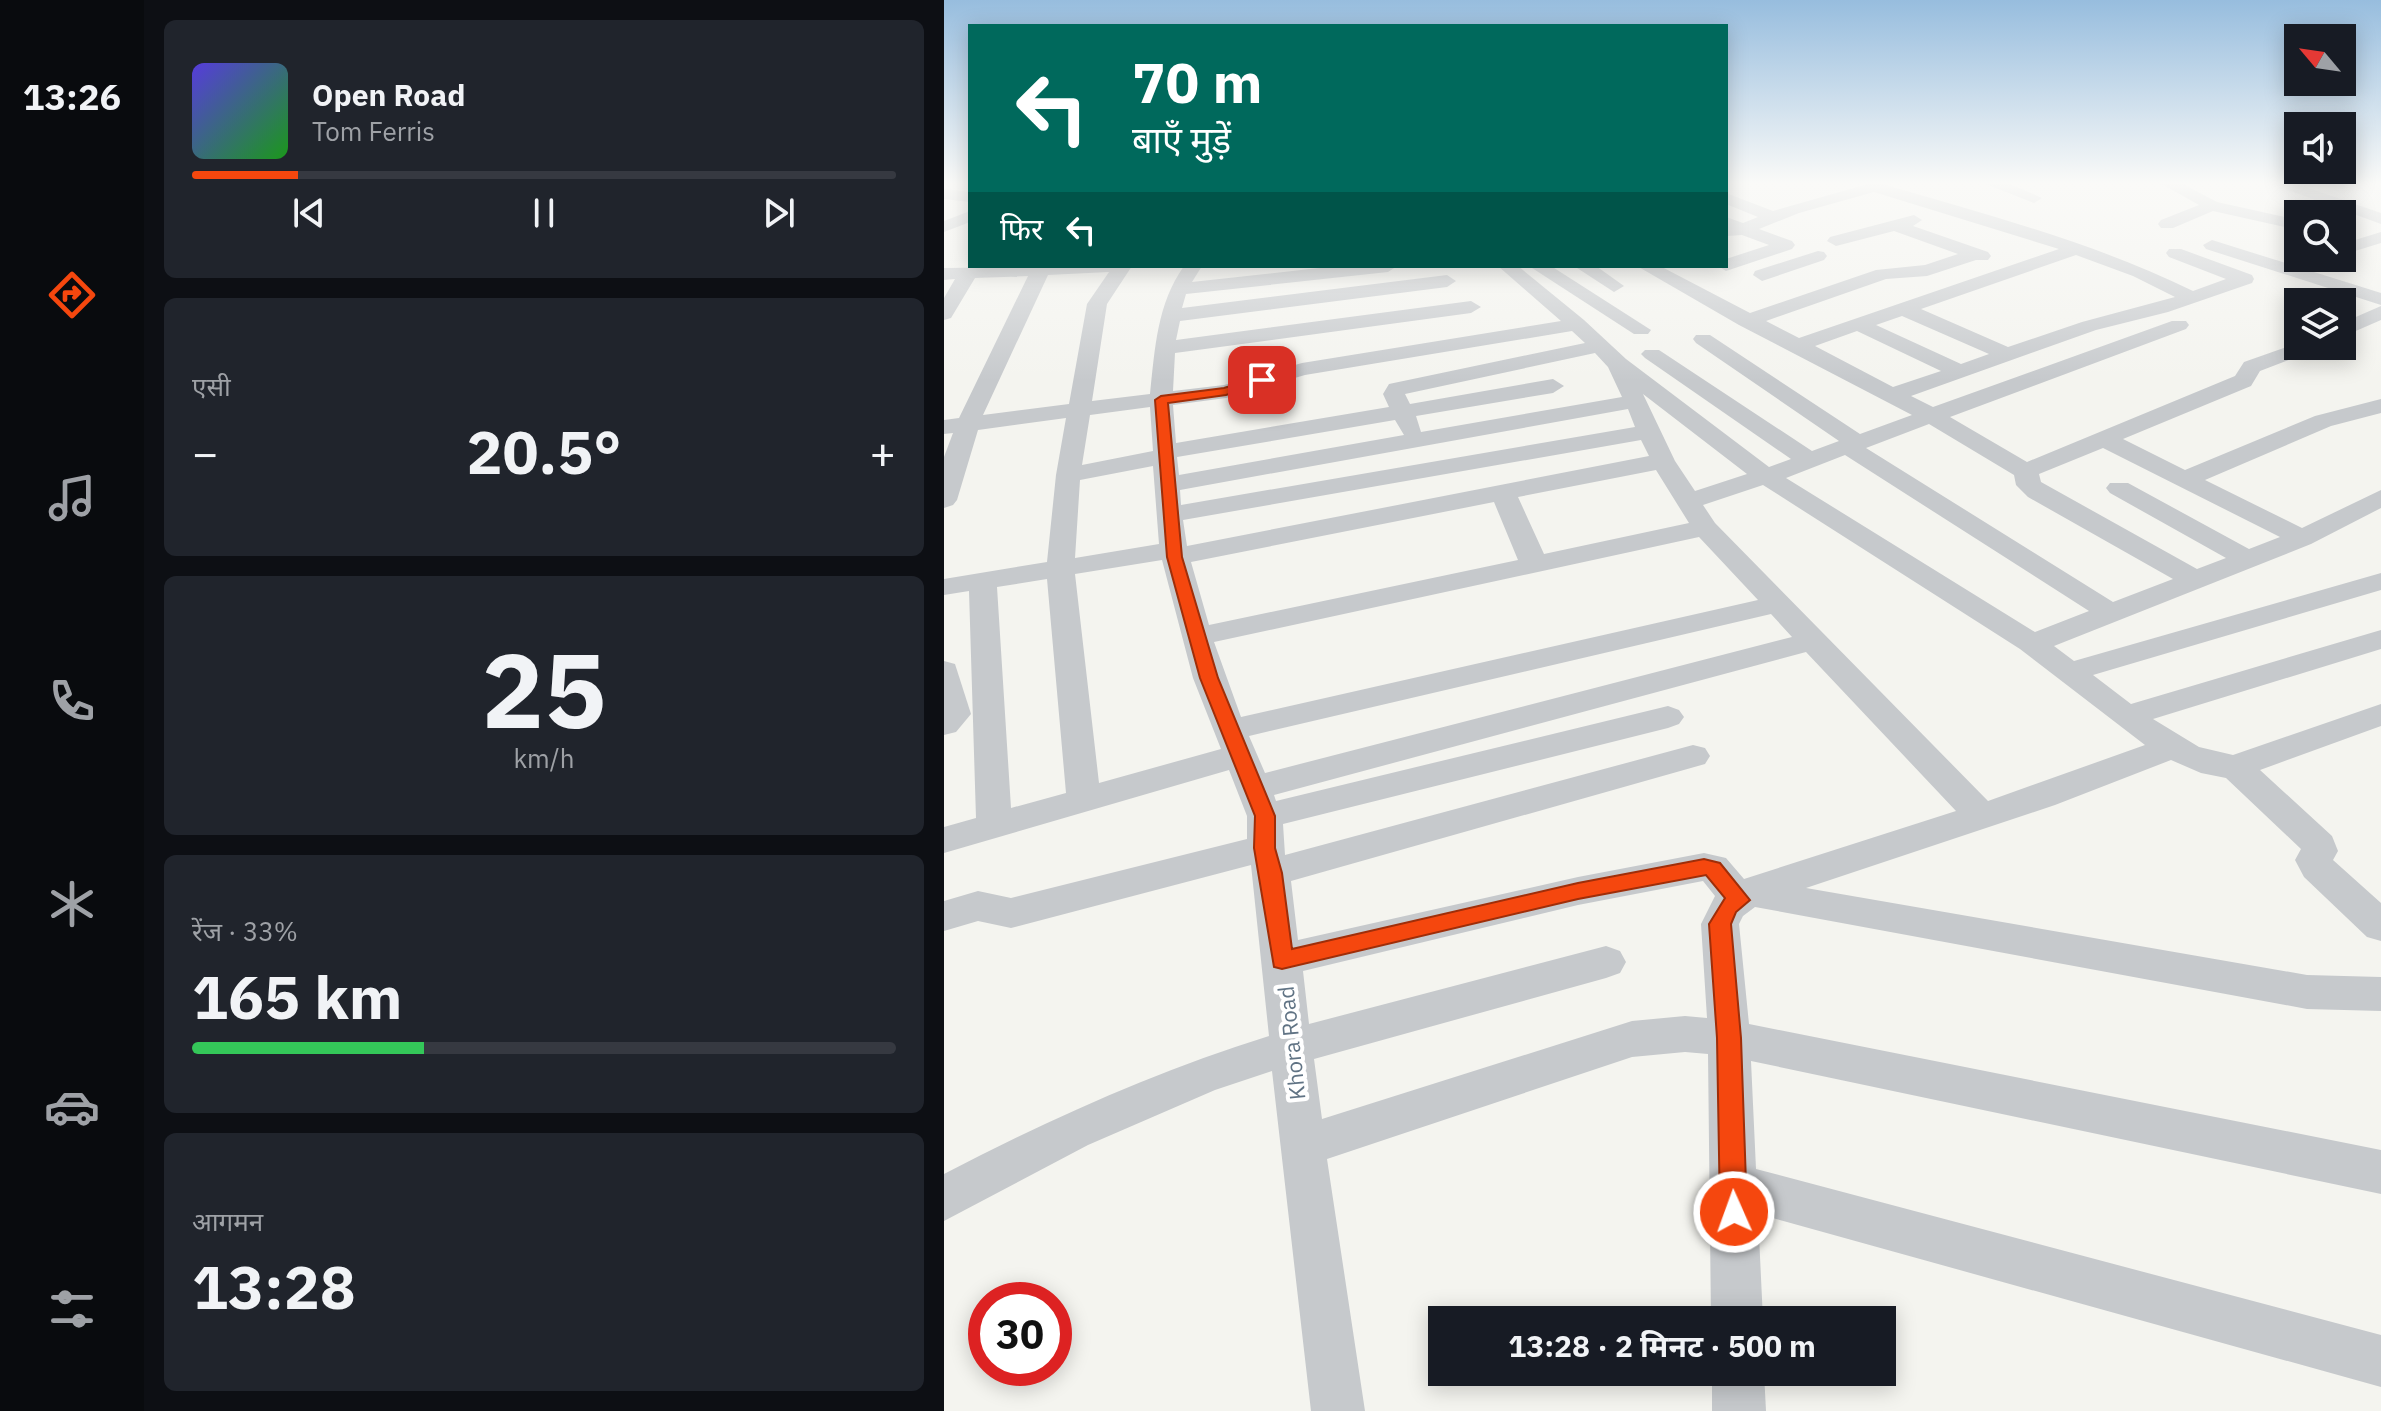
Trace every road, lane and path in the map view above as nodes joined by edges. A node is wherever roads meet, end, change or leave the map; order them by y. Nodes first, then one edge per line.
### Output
1 (1776, 249) edge
2 (1961, 249) edge
3 (2077, 249) joint
4 (2223, 249) edge
5 (2175, 253) dead end
6 (1975, 254) junction
7 (1818, 256) dead end
8 (2284, 266) edge
9 (1728, 267) edge
10 (1050, 268) edge
11 (1122, 268) edge
12 (1228, 268) edge
13 (1375, 268) edge
14 (1434, 268) edge
15 (1509, 268) edge
16 (1541, 268) edge
17 (1586, 268) edge
18 (1649, 268) edge
19 (2284, 268) edge
20 (960, 269) edge
21 (2019, 270) junction
22 (2302, 272) edge
23 (1710, 274) edge
24 (1748, 279) dead end
25 (2245, 279) junction
26 (1447, 281) junction
27 (1614, 286) dead end
28 (1723, 287) dead end
29 (2191, 297) junction
30 (1179, 298) edge
31 (2381, 299) edge
32 (1471, 307) junction
33 (1903, 309) junction
34 (945, 311) edge
35 (2381, 312) edge
36 (1748, 322) junction
37 (1577, 324) junction
38 (1858, 324) junction
39 (2356, 324) edge
40 (2179, 325) dead end
41 (1641, 330) dead end
42 (1499, 337) junction
43 (1703, 339) junction
44 (1795, 346) junction
45 (1652, 354) junction
46 (2006, 354) junction
47 (1609, 355) junction
48 (2284, 355) edge
49 (1959, 371) junction
50 (1553, 386) dead end
51 (1892, 395) junction
52 (1161, 400) junction
53 (1637, 401) junction
54 (2381, 406) edge
55 (1078, 411) junction
56 (1402, 412) junction
57 (1930, 415) junction
58 (955, 426) edge
59 (1651, 431) junction
60 (2104, 439) junction
61 (1416, 440) junction
62 (1852, 444) junction
63 (1809, 460) junction
64 (1663, 461) junction
65 (2026, 471) junction
66 (1068, 475) junction
67 (1767, 476) junction
68 (2185, 479) junction
69 (2119, 488) dead end
70 (1503, 492) junction
71 (2381, 498) edge
72 (944, 500) edge
73 (1169, 502) junction
74 (1687, 502) junction
75 (1705, 528) junction
76 (2302, 538) junction
77 (2249, 560) junction
78 (1534, 564) junction
79 (1060, 569) junction
80 (983, 581) junction
81 (2198, 581) junction
82 (2381, 581) edge
83 (944, 587) edge
84 (1778, 604) junction
85 (2111, 613) junction
86 (1197, 637) junction
87 (2381, 639) edge
88 (1815, 640) junction
89 (2032, 644) junction
90 (944, 671) edge
91 (2069, 672) junction
92 (2381, 714) edge
93 (2127, 716) junction
94 (1668, 717) dead end
95 (944, 724) edge
96 (1234, 743) junction
97 (2175, 746) junction
98 (1693, 756) dead end
99 (2235, 767) junction
100 (1084, 800) junction
101 (1981, 816) junction
102 (994, 826) junction
103 (1264, 831) junction
104 (944, 840) edge
105 (1744, 896) junction
106 (944, 916) edge
107 (2381, 926) edge
108 (1282, 960) junction
109 (1606, 962) dead end
110 (2381, 994) edge
111 (1729, 1038) junction
112 (1291, 1047) junction
113 (1303, 1146) junction
114 (2381, 1172) edge
115 (1733, 1185) junction
116 (944, 1199) edge
117 (1737, 1306) edge
118 (2381, 1361) edge
119 (1738, 1386) edge
120 (1338, 1411) edge
121 (1739, 1411) edge

1 - 9 street
2 - 6 street
3 - 21 street
3 - 29 street
4 - 8 street
5 - 25 street
6 - 21 street
6 - 36 street
7 - 24 street
10 - 20 street
10 - 58 street
11 - 55 street
12 - 30 street
13 - 30 street
14 - 26 street
15 - 37 street
16 - 41 street
17 - 27 street
18 - 23 street
19 - 25 street
20 - 34 street
21 - 33 street
22 - 31 street
23 - 28 street
23 - 36 street
25 - 29 street
26 - 30 street
26 - 32 street
29 - 46 street
30 - 32 street
30 - 52 street, Khora Road
32 - 42 street
33 - 38 street
33 - 46 street
35 - 39 street
36 - 43 street
36 - 44 street
37 - 42 street
37 - 47 street
38 - 44 street
38 - 49 street
40 - 57 street
42 - 52 street
43 - 45 street
43 - 62 street
44 - 51 street
45 - 47 street
45 - 63 street
46 - 49 street
47 - 53 street
47 - 56 street
47 - 67 street
48 - 60 street
49 - 51 street
50 - 56 street
51 - 57 street
52 - 55 street
52 - 73 street, Khora Road
53 - 59 street
53 - 61 street
54 - 68 street
55 - 58 street
55 - 66 street
56 - 61 street
56 - 73 street
57 - 62 street
57 - 65 street
58 - 72 street
59 - 64 street
59 - 73 street
60 - 65 street
60 - 68 street
61 - 73 street
62 - 63 street
62 - 85 street
63 - 67 street
64 - 70 street
64 - 74 street
65 - 81 street
66 - 73 street
66 - 79 street
67 - 74 street
67 - 89 street
68 - 76 street
69 - 77 street
70 - 73 street
70 - 78 street
71 - 76 street
73 - 79 street
73 - 86 street, Khora Road
74 - 75 street
75 - 78 street
75 - 84 street
76 - 77 street
77 - 81 street
78 - 86 street
79 - 80 street
79 - 100 street
80 - 83 street
80 - 102 street
81 - 85 street
82 - 91 street
84 - 88 street
84 - 96 street
85 - 89 street
86 - 96 street, Khora Road
87 - 93 street
88 - 101 street
88 - 103 street
89 - 91 street
90 - 95 street
91 - 93 street
92 - 99 street
93 - 97 street
94 - 103 street
96 - 100 street
96 - 103 street, Khora Road
97 - 99 street
97 - 101 street
98 - 103 street
99 - 107 street
100 - 102 street
101 - 105 street
102 - 104 street
103 - 106 street
103 - 108 street, Khora Road
105 - 108 street
105 - 110 street
105 - 111 street
108 - 112 street, Khora Road
109 - 112 street
111 - 113 street
111 - 114 street
111 - 115 street
112 - 113 street, Khora Road
112 - 116 street
113 - 120 street, Khora Road
115 - 117 street
115 - 118 street
119 - 121 street

